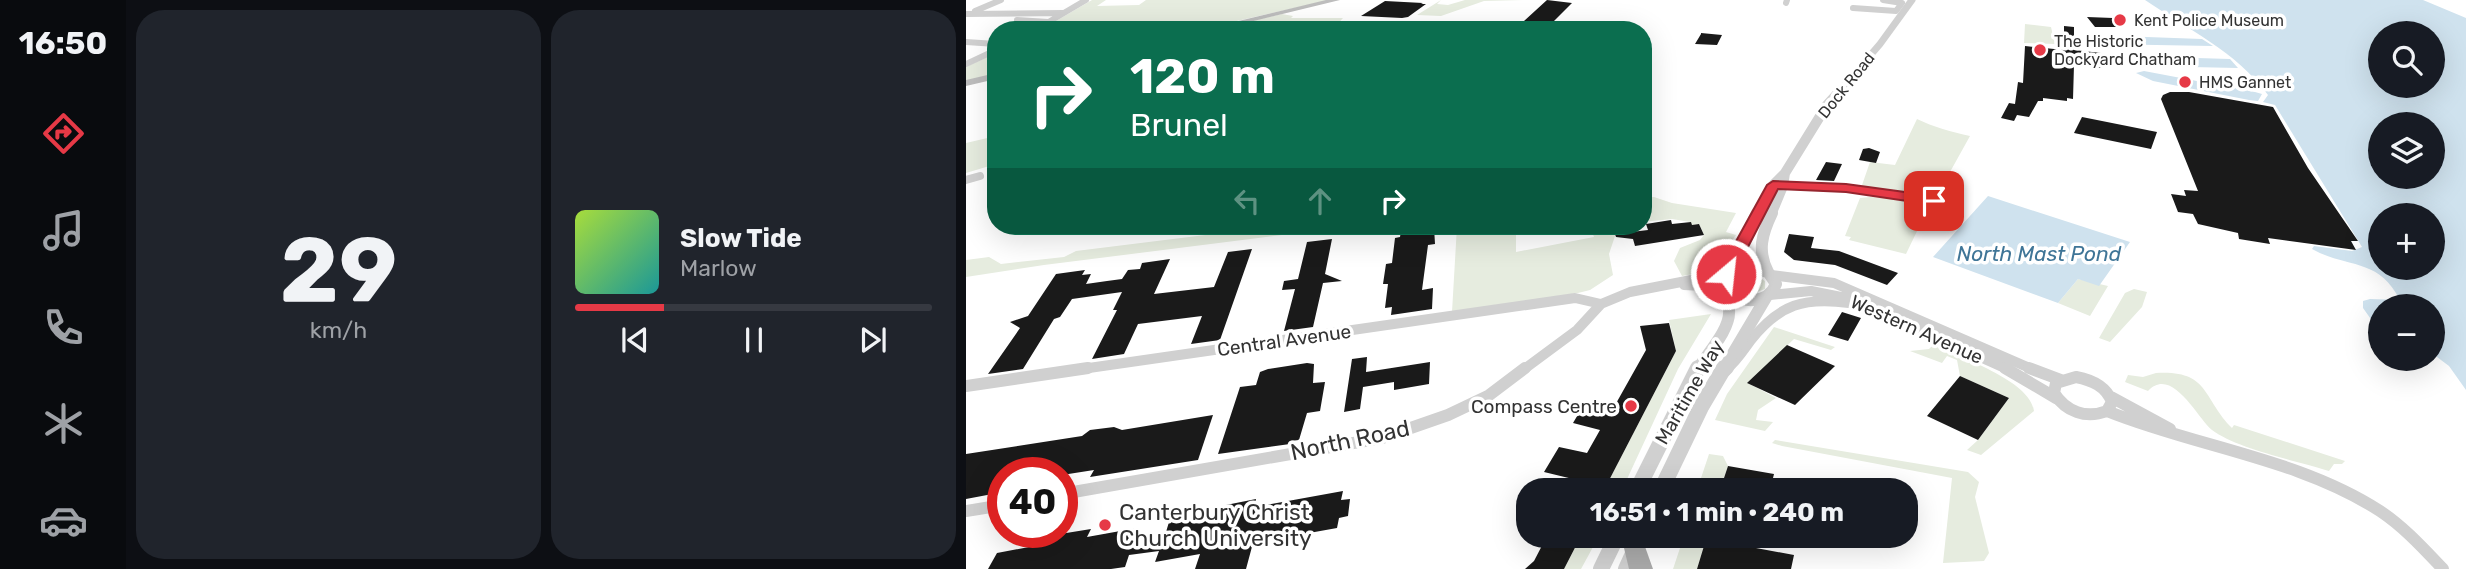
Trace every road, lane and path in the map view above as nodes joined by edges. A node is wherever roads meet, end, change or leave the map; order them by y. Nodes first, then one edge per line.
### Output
1 (1001, 0) edge
2 (1086, 0) edge
3 (1336, 0) edge
4 (1883, 0) edge
5 (1912, 0) edge
6 (1853, 8) dead end
7 (1063, 13) junction
8 (967, 14) edge
9 (1038, 21) edge
10 (1050, 21) edge
11 (1244, 21) edge
12 (966, 42) edge
13 (987, 43) edge
14 (987, 54) edge
15 (966, 64) edge
16 (987, 78) edge
17 (966, 83) edge
18 (980, 176) dead end
19 (966, 180) edge
20 (1779, 188) junction
21 (1934, 201) dead end
22 (1728, 273) junction
23 (1770, 274) junction
24 (1675, 284) junction
25 (1724, 293) junction
26 (1769, 295) junction
27 (1601, 304) junction
28 (1877, 310) junction
29 (1718, 376) junction
30 (2061, 380) junction
31 (966, 386) edge
32 (2111, 397) junction
33 (2056, 398) junction
34 (2108, 411) junction
35 (2182, 437) junction
36 (1643, 478) edge
37 (1667, 478) edge
38 (1078, 491) edge
39 (987, 508) edge
40 (966, 511) edge
41 (1632, 551) edge
42 (1601, 569) edge
43 (2442, 569) edge

1 - 8 street
2 - 7 street
3 - 11 main road
4 - 6 street
5 - 20 street, Dock Road
7 - 8 street
7 - 10 street
8 - 9 street
12 - 13 street
14 - 15 street
16 - 17 main road
18 - 19 street
20 - 21 street
20 - 22 street
20 - 23 street, Dock Road
22 - 23 street
22 - 24 street
22 - 25 street, Maritime Way
23 - 26 street, Dock Road
23 - 30 street, Western Avenue
24 - 25 street
24 - 27 street
25 - 26 street
25 - 36 street, Maritime Way
26 - 28 street, Western Avenue
26 - 29 street, Maritime Way
27 - 31 street, Central Avenue
27 - 38 street, North Road
28 - 29 street
28 - 33 street, Western Avenue
29 - 37 street, Maritime Way
30 - 32 street, Western Avenue
30 - 33 street
32 - 34 street
32 - 35 street, Western Avenue
33 - 34 street, Western Avenue
34 - 35 street, Western Avenue
35 - 43 street
39 - 40 street
41 - 42 street

